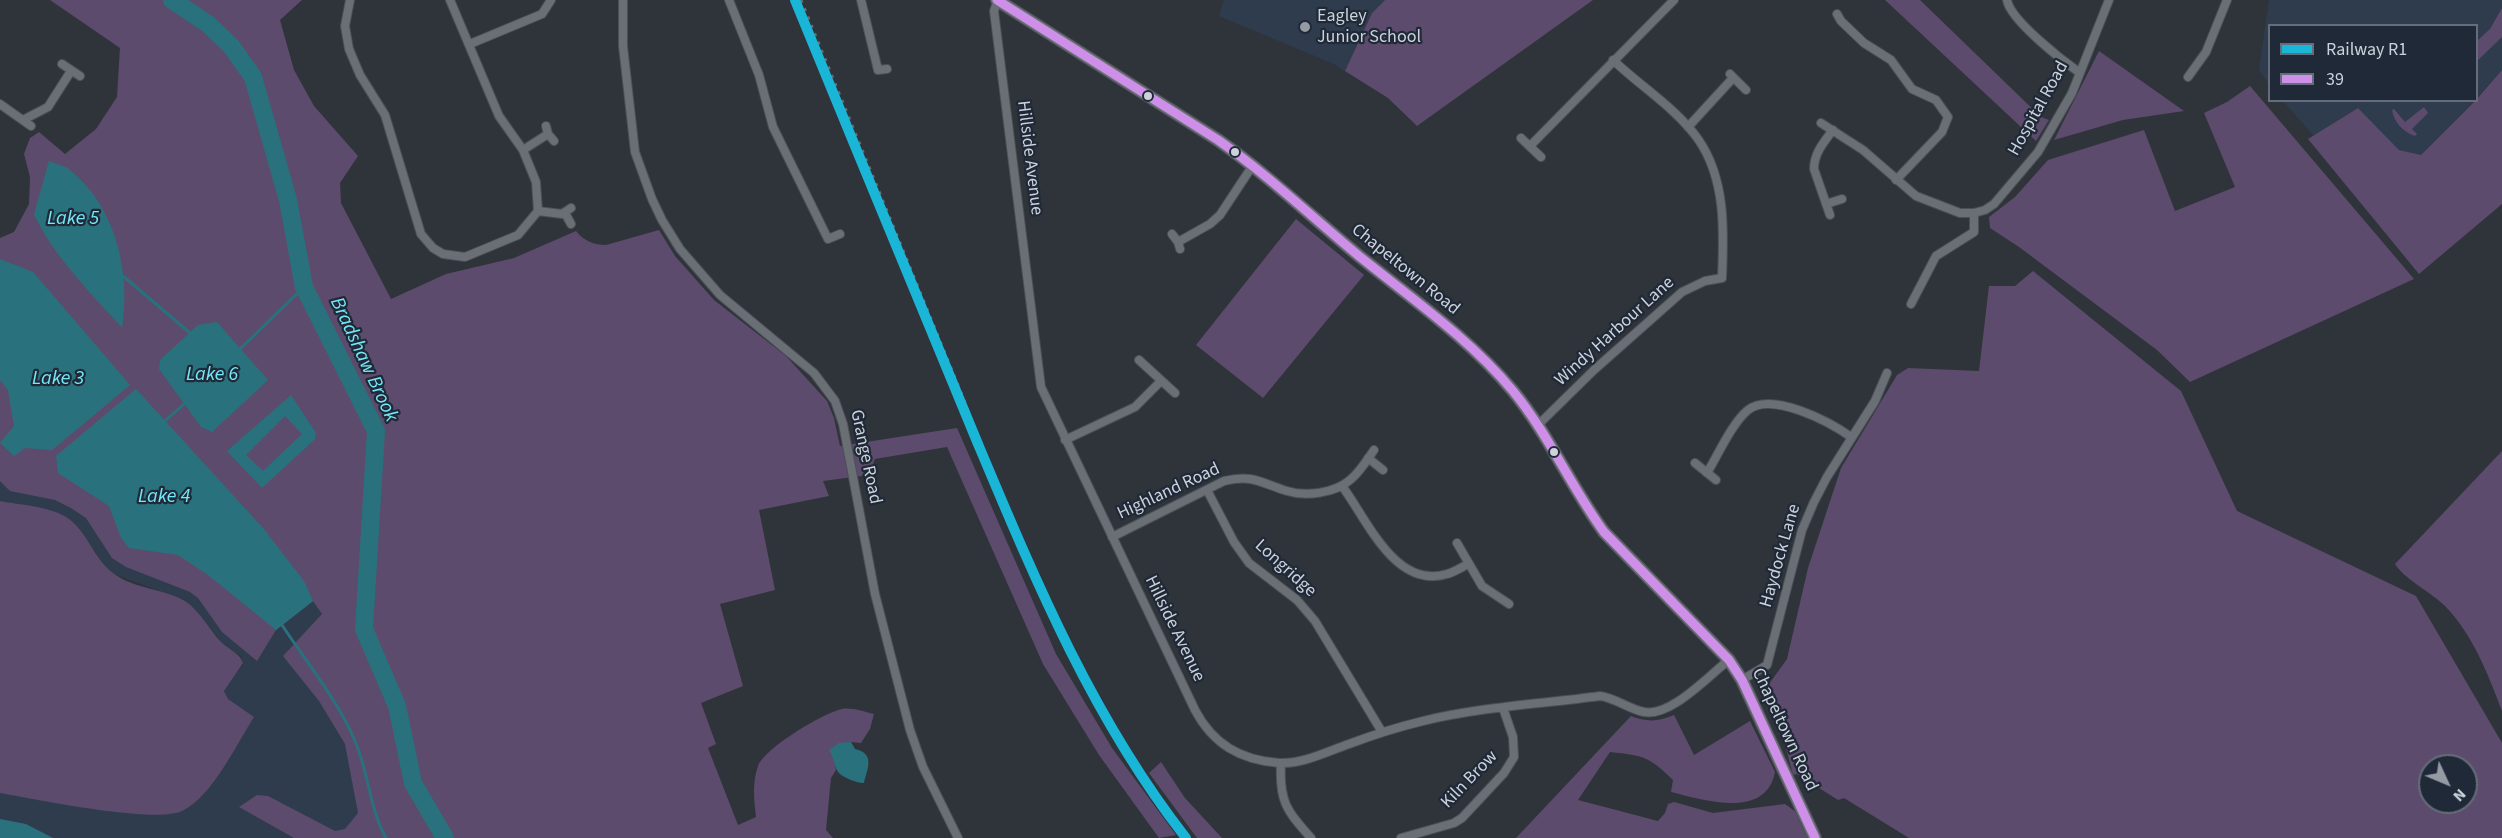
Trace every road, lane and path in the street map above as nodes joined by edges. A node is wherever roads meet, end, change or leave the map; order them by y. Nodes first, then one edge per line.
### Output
1 (350, 0) edge
2 (450, 0) edge
3 (551, 0) edge
4 (623, 0) edge
5 (729, 0) edge
6 (861, 0) edge
7 (998, 0) edge
8 (1674, 0) edge
9 (2007, 0) edge
10 (2109, 0) edge
11 (2227, 0) edge
12 (1837, 14) dead end
13 (470, 44) junction
14 (1613, 60) junction
15 (62, 64) dead end
16 (887, 69) dead end
17 (2080, 73) junction
18 (2188, 77) dead end
19 (1746, 90) dead end
20 (0, 104) edge
21 (23, 120) junction
22 (1821, 123) dead end
23 (31, 126) dead end
24 (1688, 127) junction
25 (1833, 130) junction
26 (549, 134) dead end
27 (1521, 138) dead end
28 (1530, 146) junction
29 (523, 150) junction
30 (1541, 157) dead end
31 (1253, 165) junction
32 (1896, 180) junction
33 (1842, 199) dead end
34 (1826, 204) junction
35 (538, 211) junction
36 (1974, 213) junction
37 (1830, 215) dead end
38 (571, 224) dead end
39 (840, 234) dead end
40 (1172, 234) dead end
41 (1911, 304) dead end
42 (1139, 360) dead end
43 (1887, 373) dead end
44 (1161, 381) junction
45 (1175, 393) dead end
46 (1539, 424) junction
47 (1851, 437) junction
48 (1065, 440) junction
49 (1374, 450) dead end
50 (1368, 458) junction
51 (1695, 463) dead end
52 (1383, 470) dead end
53 (1707, 473) junction
54 (1716, 480) dead end
55 (1342, 486) junction
56 (1207, 490) junction
57 (1112, 537) junction
58 (1456, 543) dead end
59 (1468, 564) junction
60 (1509, 604) dead end
61 (1729, 660) junction
62 (1742, 680) junction
63 (1503, 708) junction
64 (1382, 732) junction
65 (1281, 763) junction
66 (958, 838) edge
67 (1311, 838) edge
68 (1401, 838) edge
69 (1815, 838) edge

1 - 35 street
2 - 13 street
3 - 13 street
4 - 66 street, Grange Road
5 - 39 street
6 - 16 street
7 - 31 main road, Chapeltown Road
7 - 48 street, Hillside Avenue
8 - 14 street
9 - 17 street
10 - 17 street, Hospital Road
11 - 18 street
12 - 32 street
13 - 29 street
14 - 24 street
14 - 28 street
15 - 21 street
17 - 36 street, Hospital Road
19 - 24 street
20 - 21 street
21 - 23 street
22 - 25 street
24 - 46 street, Windy Harbour Lane
25 - 32 street
25 - 34 street
26 - 29 street
27 - 28 street
28 - 30 street
29 - 35 street
31 - 40 street
31 - 46 main road, Chapeltown Road
32 - 36 street
33 - 34 street
34 - 37 street
35 - 38 street
36 - 41 street
42 - 44 street
43 - 47 street, Haydock Lane
44 - 45 street
44 - 48 street
46 - 61 main road, Chapeltown Road
47 - 53 street
47 - 62 street, Haydock Lane
48 - 57 street, Hillside Avenue
49 - 50 street
50 - 52 street
50 - 55 street
51 - 53 street
53 - 54 street
55 - 56 street, Highland Road
55 - 59 street
56 - 57 street, Highland Road
56 - 64 street, Longridge
57 - 65 street, Hillside Avenue
58 - 59 street
59 - 60 street
61 - 62 main road, Chapeltown Road
61 - 63 street, Hillside Avenue
62 - 69 main road, Chapeltown Road
63 - 64 street, Hillside Avenue
63 - 68 street, Kiln Brow
64 - 65 street, Hillside Avenue
65 - 67 street

